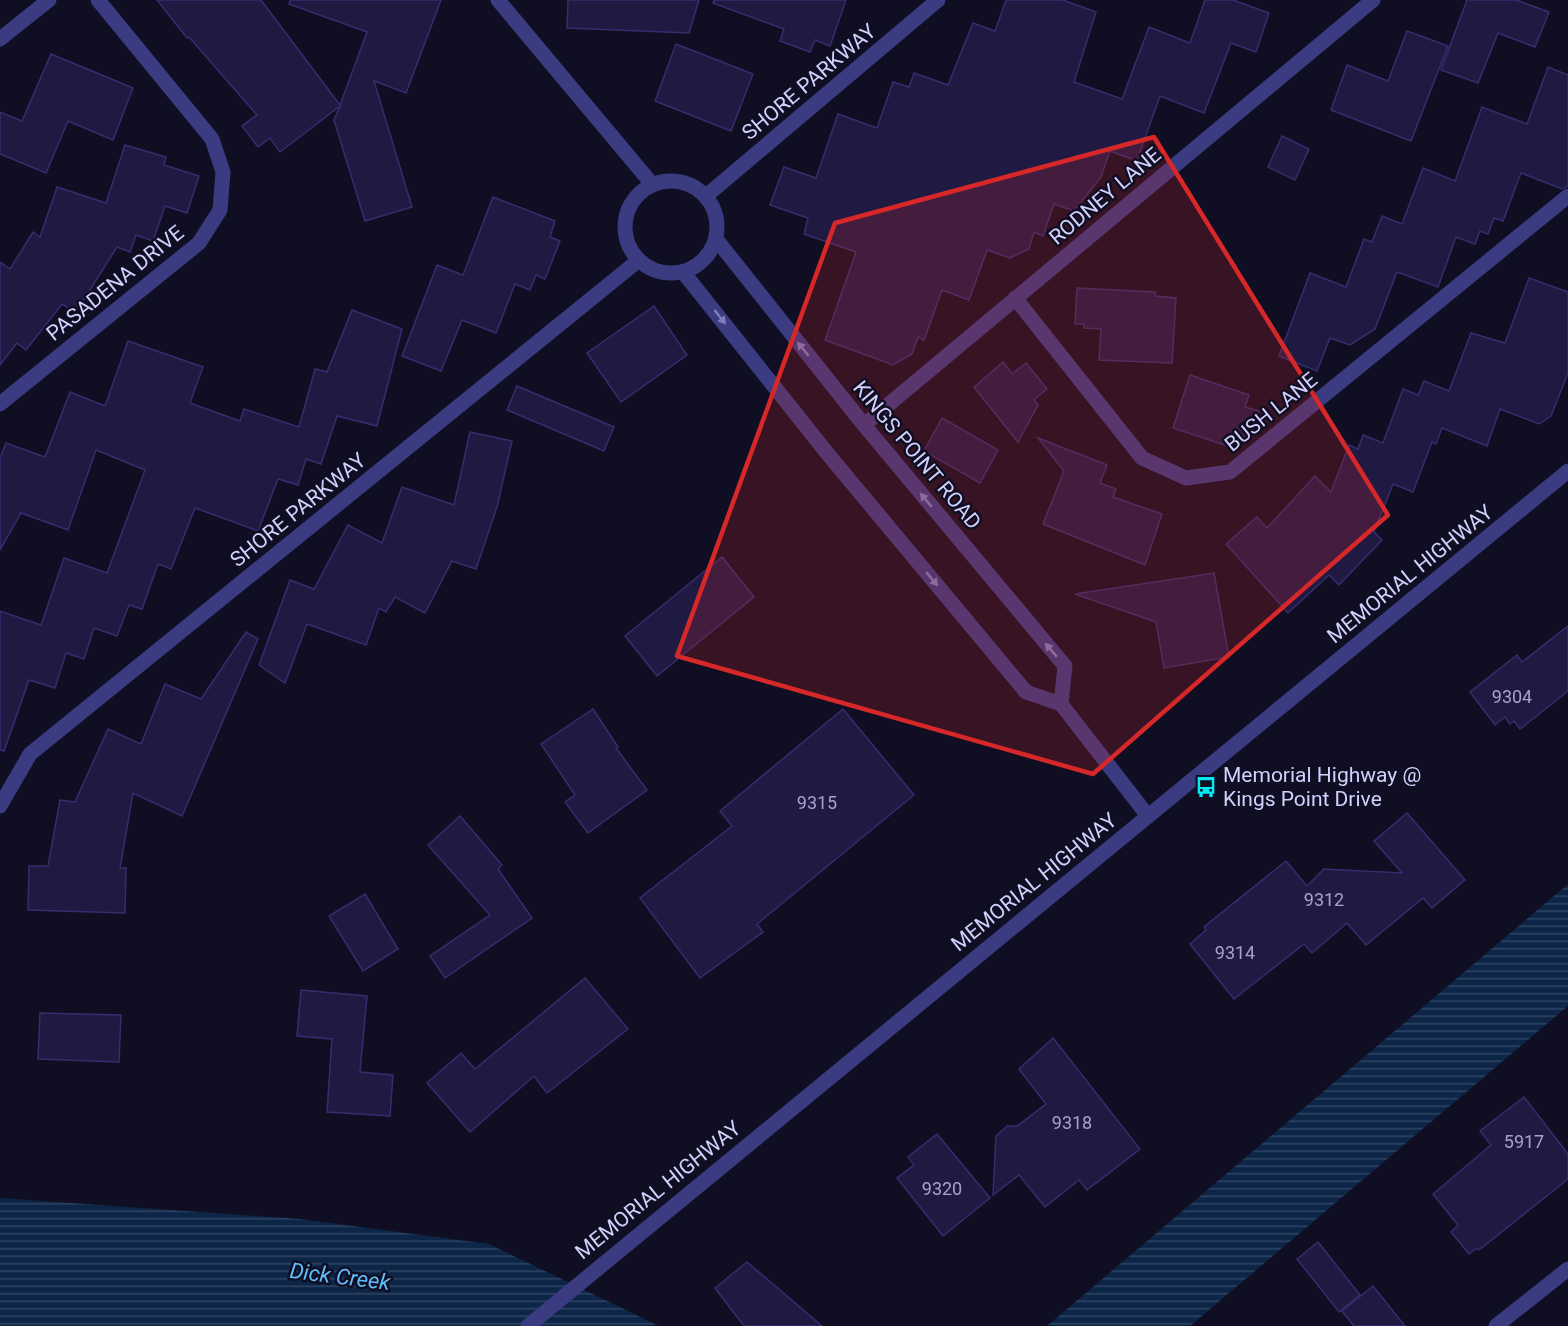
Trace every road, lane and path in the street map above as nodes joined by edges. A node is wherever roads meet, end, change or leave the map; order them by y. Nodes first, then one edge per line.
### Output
1 (49, 0) edge
2 (98, 0) edge
3 (498, 0) edge
4 (938, 0) edge
5 (1373, 0) edge
6 (0, 39) edge
7 (652, 184) junction
8 (706, 196) junction
9 (1568, 196) edge
10 (716, 239) junction
11 (639, 260) junction
12 (683, 272) junction
13 (1015, 298) junction
14 (0, 404) edge
15 (864, 425) junction
16 (1568, 471) edge
17 (1061, 704) junction
18 (0, 806) edge
19 (1148, 816) junction
20 (1568, 1269) edge
21 (528, 1326) edge
22 (1496, 1326) edge

1 - 6 street
2 - 14 street, PASADENA DRIVE
3 - 7 street
4 - 8 street, SHORE PARKWAY
5 - 13 street, RODNEY LANE
7 - 8 street
7 - 11 street
8 - 10 street
9 - 13 street, BUSH LANE
10 - 12 street
15 -> 10 street, KINGS POINT ROAD
11 - 12 street
11 - 18 street, SHORE PARKWAY
12 -> 17 street
13 - 15 street, RODNEY LANE
17 -> 15 street, KINGS POINT ROAD
16 - 19 street, MEMORIAL HIGHWAY
17 - 19 street
19 - 21 street, MEMORIAL HIGHWAY
20 - 22 street

